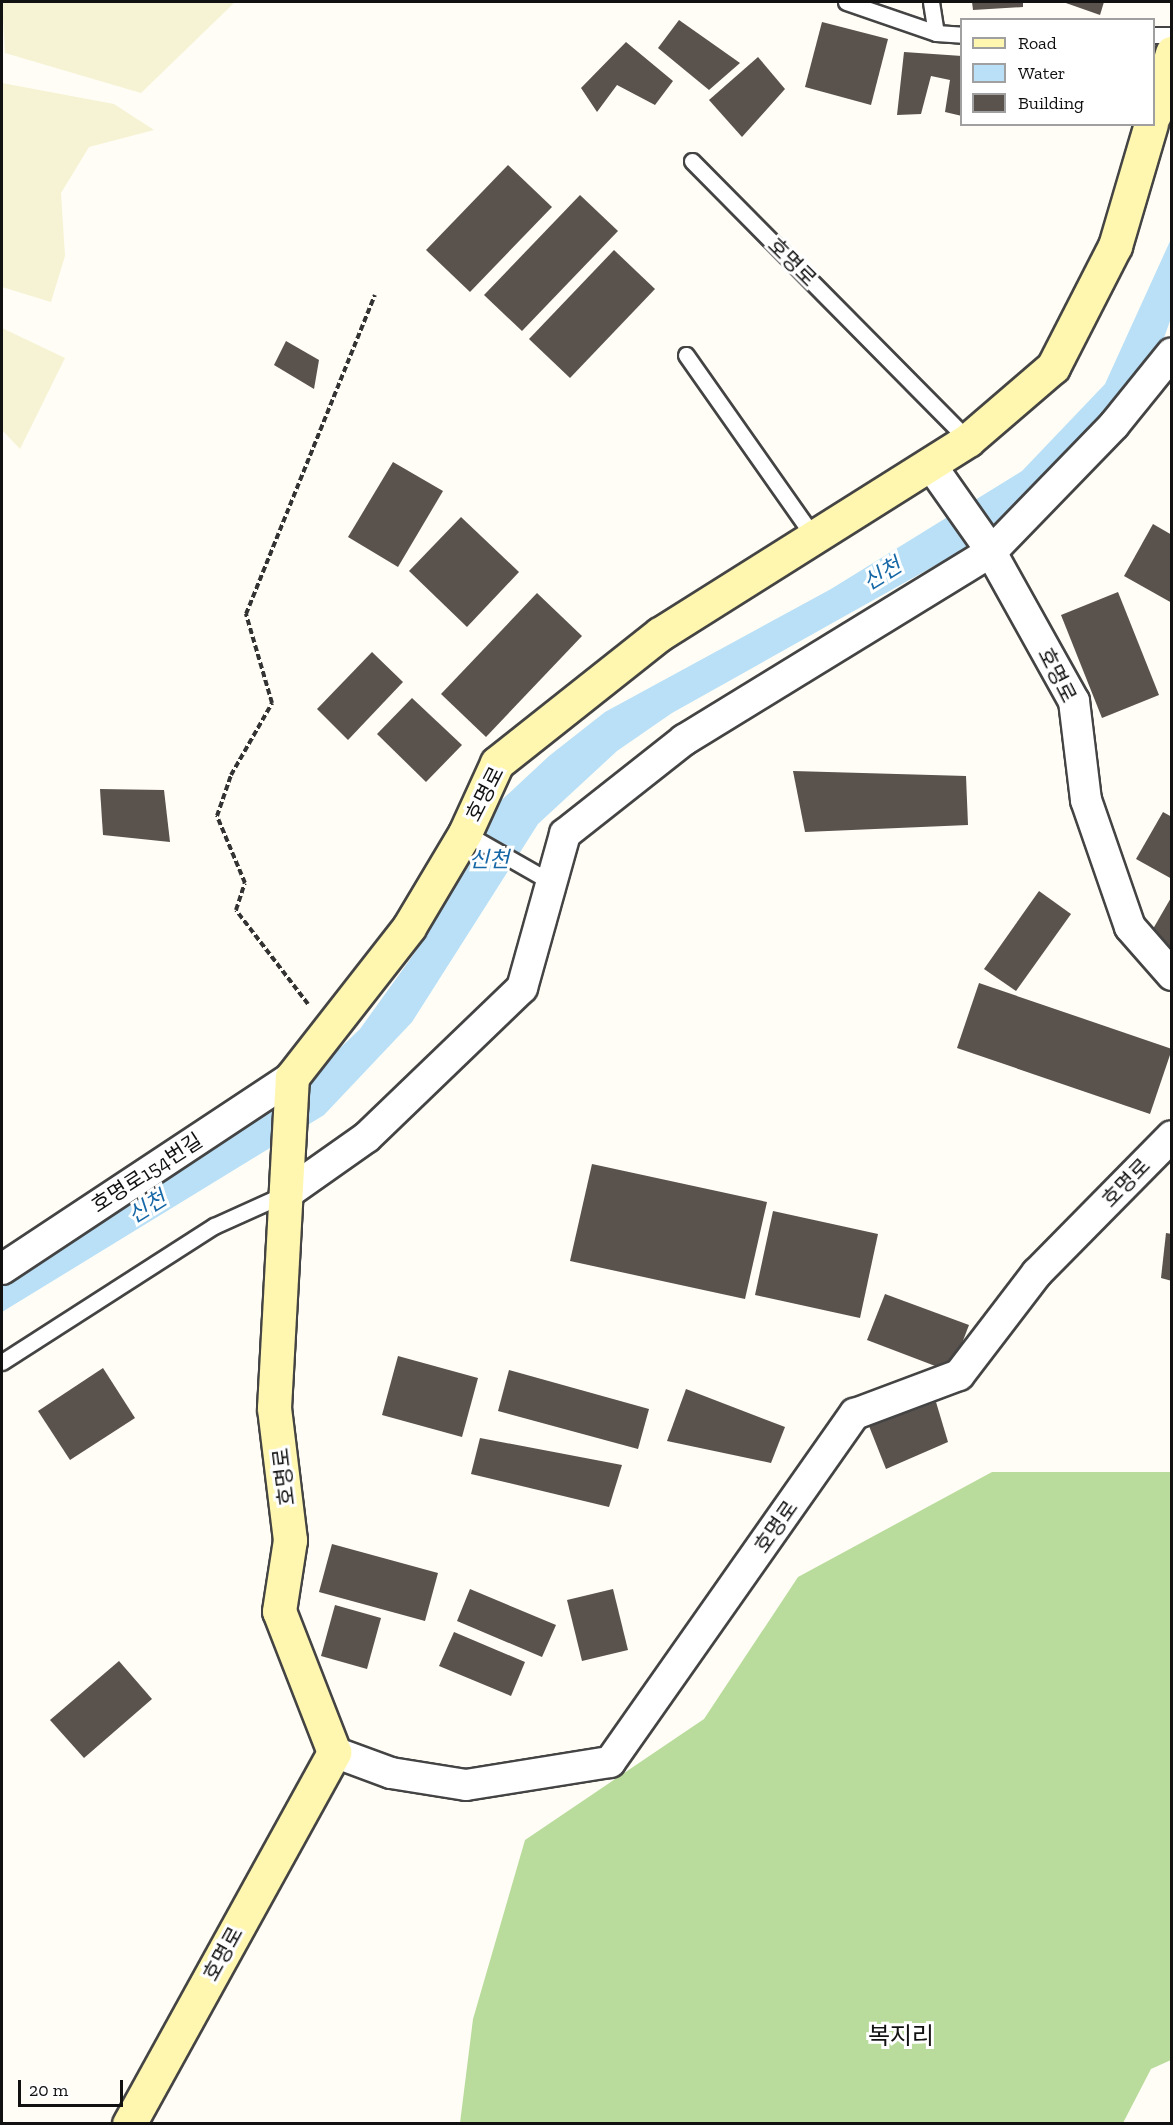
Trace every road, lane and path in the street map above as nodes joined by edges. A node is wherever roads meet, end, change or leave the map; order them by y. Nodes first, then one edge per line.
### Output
1 (846, 2) edge
2 (931, 2) edge
3 (936, 33) junction
4 (960, 35) edge
5 (1155, 35) edge
6 (1172, 35) edge
7 (1172, 53) edge
8 (1155, 112) edge
9 (1150, 126) edge
10 (692, 161) dead end
11 (375, 295) dead end
12 (1172, 353) edge
13 (686, 355) dead end
14 (968, 440) junction
15 (930, 464) junction
16 (814, 537) junction
17 (989, 549) junction
18 (468, 833) junction
19 (547, 880) junction
20 (1172, 975) edge
21 (328, 1031) junction
22 (292, 1080) junction
23 (1172, 1136) edge
24 (289, 1188) junction
25 (2, 1269) edge
26 (2, 1362) edge
27 (334, 1752) junction
28 (129, 2124) edge

1 - 3 lane
2 - 3 lane
3 - 4 lane
5 - 6 lane
7 - 8 street
9 - 14 street, 호명로
10 - 14 lane, 호명로
11 - 21 path
12 - 17 street
13 - 16 lane
14 - 15 street, 호명로
15 - 16 street, 호명로
15 - 17 street, 호명로
16 - 18 street, 호명로
17 - 19 street
17 - 20 street, 호명로
18 - 19 lane
18 - 21 street, 호명로
19 - 24 street
21 - 22 street, 호명로
22 - 24 street, 호명로
22 - 25 street, 호명로154번길
23 - 27 street, 호명로
24 - 26 lane
24 - 27 street, 호명로
27 - 28 street, 호명로

